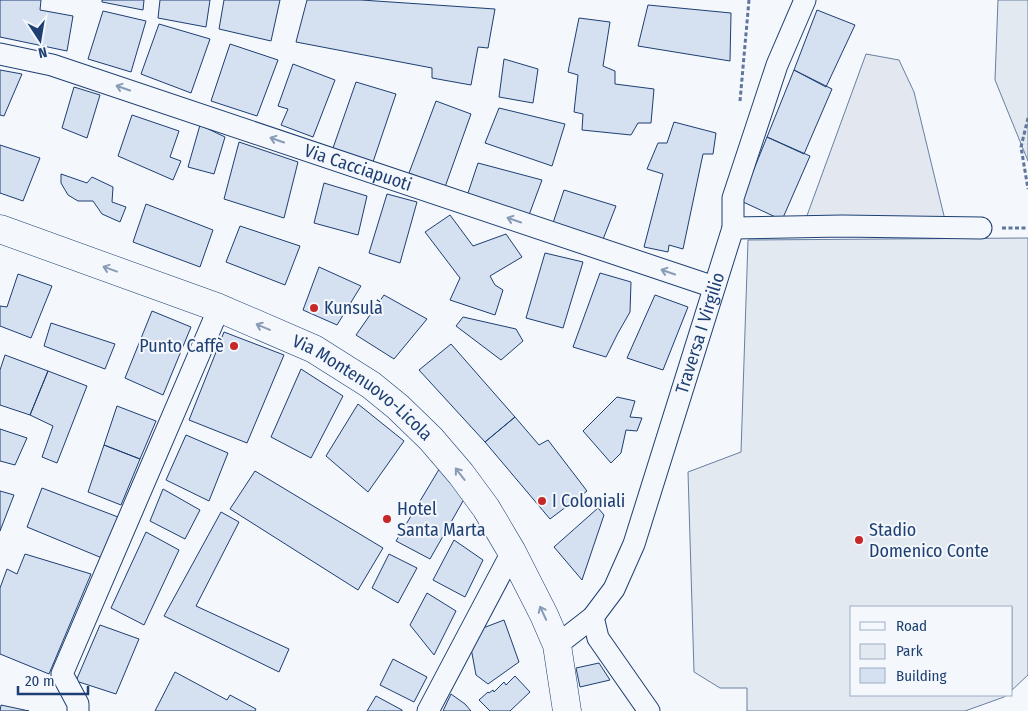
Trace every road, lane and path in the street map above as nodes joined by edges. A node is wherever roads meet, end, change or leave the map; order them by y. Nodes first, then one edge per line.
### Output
1 (749, 0) edge
2 (805, 0) edge
3 (0, 54) edge
4 (740, 105) dead end
5 (1028, 118) edge
6 (1028, 189) edge
7 (733, 228) junction
8 (981, 228) dead end
9 (0, 229) edge
10 (714, 287) junction
11 (219, 308) junction
12 (512, 552) junction
13 (593, 617) junction
14 (556, 645) junction
15 (78, 711) edge
16 (428, 711) edge
17 (567, 711) edge
18 (649, 711) edge

1 - 4 path
2 - 7 street, Traversa I Virgilio
10 -> 3 street, Via Cacciapuoti
5 - 6 path
7 - 8 street
7 - 10 street, Traversa I Virgilio
11 -> 9 street, Via Montenuovo-Licola
10 - 13 street, Traversa I Virgilio
12 -> 11 street, Via Montenuovo-Licola
11 - 15 street
14 -> 12 street, Via Montenuovo-Licola
12 - 16 street
13 - 14 street, Traversa I Virgilio
13 - 18 street
14 - 17 street, Via Montenuovo-Licola

